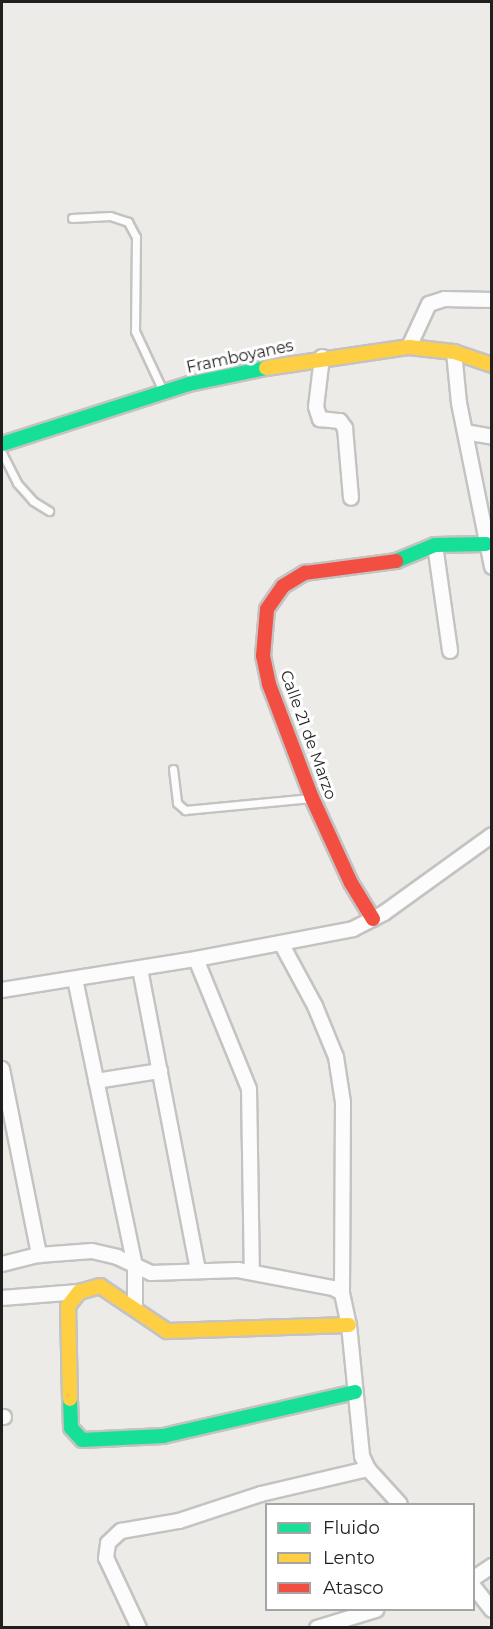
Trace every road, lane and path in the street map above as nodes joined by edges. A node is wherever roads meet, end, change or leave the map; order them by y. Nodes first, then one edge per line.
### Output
1 (72, 218) dead end
2 (492, 300) edge
3 (409, 347) junction
4 (454, 352) junction
5 (322, 357) junction
6 (492, 365) edge
7 (164, 393) junction
8 (465, 432) junction
9 (492, 437) edge
10 (2, 444) edge
11 (2, 453) edge
12 (351, 498) dead end
13 (49, 511) dead end
14 (486, 544) junction
15 (435, 545) junction
16 (492, 567) edge
17 (450, 651) dead end
18 (173, 769) dead end
19 (312, 798) junction
20 (492, 835) edge
21 (373, 919) junction
22 (281, 943) junction
23 (196, 959) junction
24 (140, 969) junction
25 (75, 979) junction
26 (2, 990) edge
27 (2, 1069) edge
28 (160, 1071) junction
29 (96, 1081) junction
30 (39, 1255) junction
31 (2, 1264) edge
32 (135, 1267) junction
33 (198, 1269) junction
34 (252, 1272) junction
35 (79, 1292) junction
36 (342, 1293) junction
37 (2, 1298) edge
38 (135, 1308) junction
39 (349, 1325) junction
40 (354, 1392) junction
41 (368, 1469) junction
42 (399, 1503) edge
43 (492, 1566) edge
44 (475, 1577) edge
45 (475, 1588) edge
46 (492, 1610) edge
47 (373, 1611) edge
48 (139, 1628) edge
49 (317, 1628) edge

1 - 7 lane
2 - 3 street
3 - 4 street, Framboyanes
3 - 5 street, Framboyanes
4 - 6 street, Framboyanes
4 - 8 street
5 - 7 street, Framboyanes
5 - 12 street
7 - 10 street, Framboyanes
8 - 9 street
8 - 14 street
11 - 13 lane
14 - 15 street, Calle 21 de Marzo
14 - 16 street
15 - 17 street
15 - 19 street, Calle 21 de Marzo
18 - 19 lane
19 - 21 street, Calle 21 de Marzo
20 - 21 street
21 - 22 street
22 - 23 street
22 - 36 street
23 - 24 street
23 - 34 street
24 - 25 street
24 - 28 street
25 - 26 street
25 - 29 street
27 - 30 street
28 - 29 street
28 - 33 street
29 - 32 street
30 - 31 street
30 - 32 street
32 - 33 street
32 - 38 street
33 - 34 street
34 - 36 street
35 - 37 street
35 - 38 street
35 - 40 street
36 - 39 street
38 - 39 street
39 - 40 street
40 - 41 street
41 - 42 street
41 - 48 street
43 - 44 street
45 - 46 street
47 - 49 street

